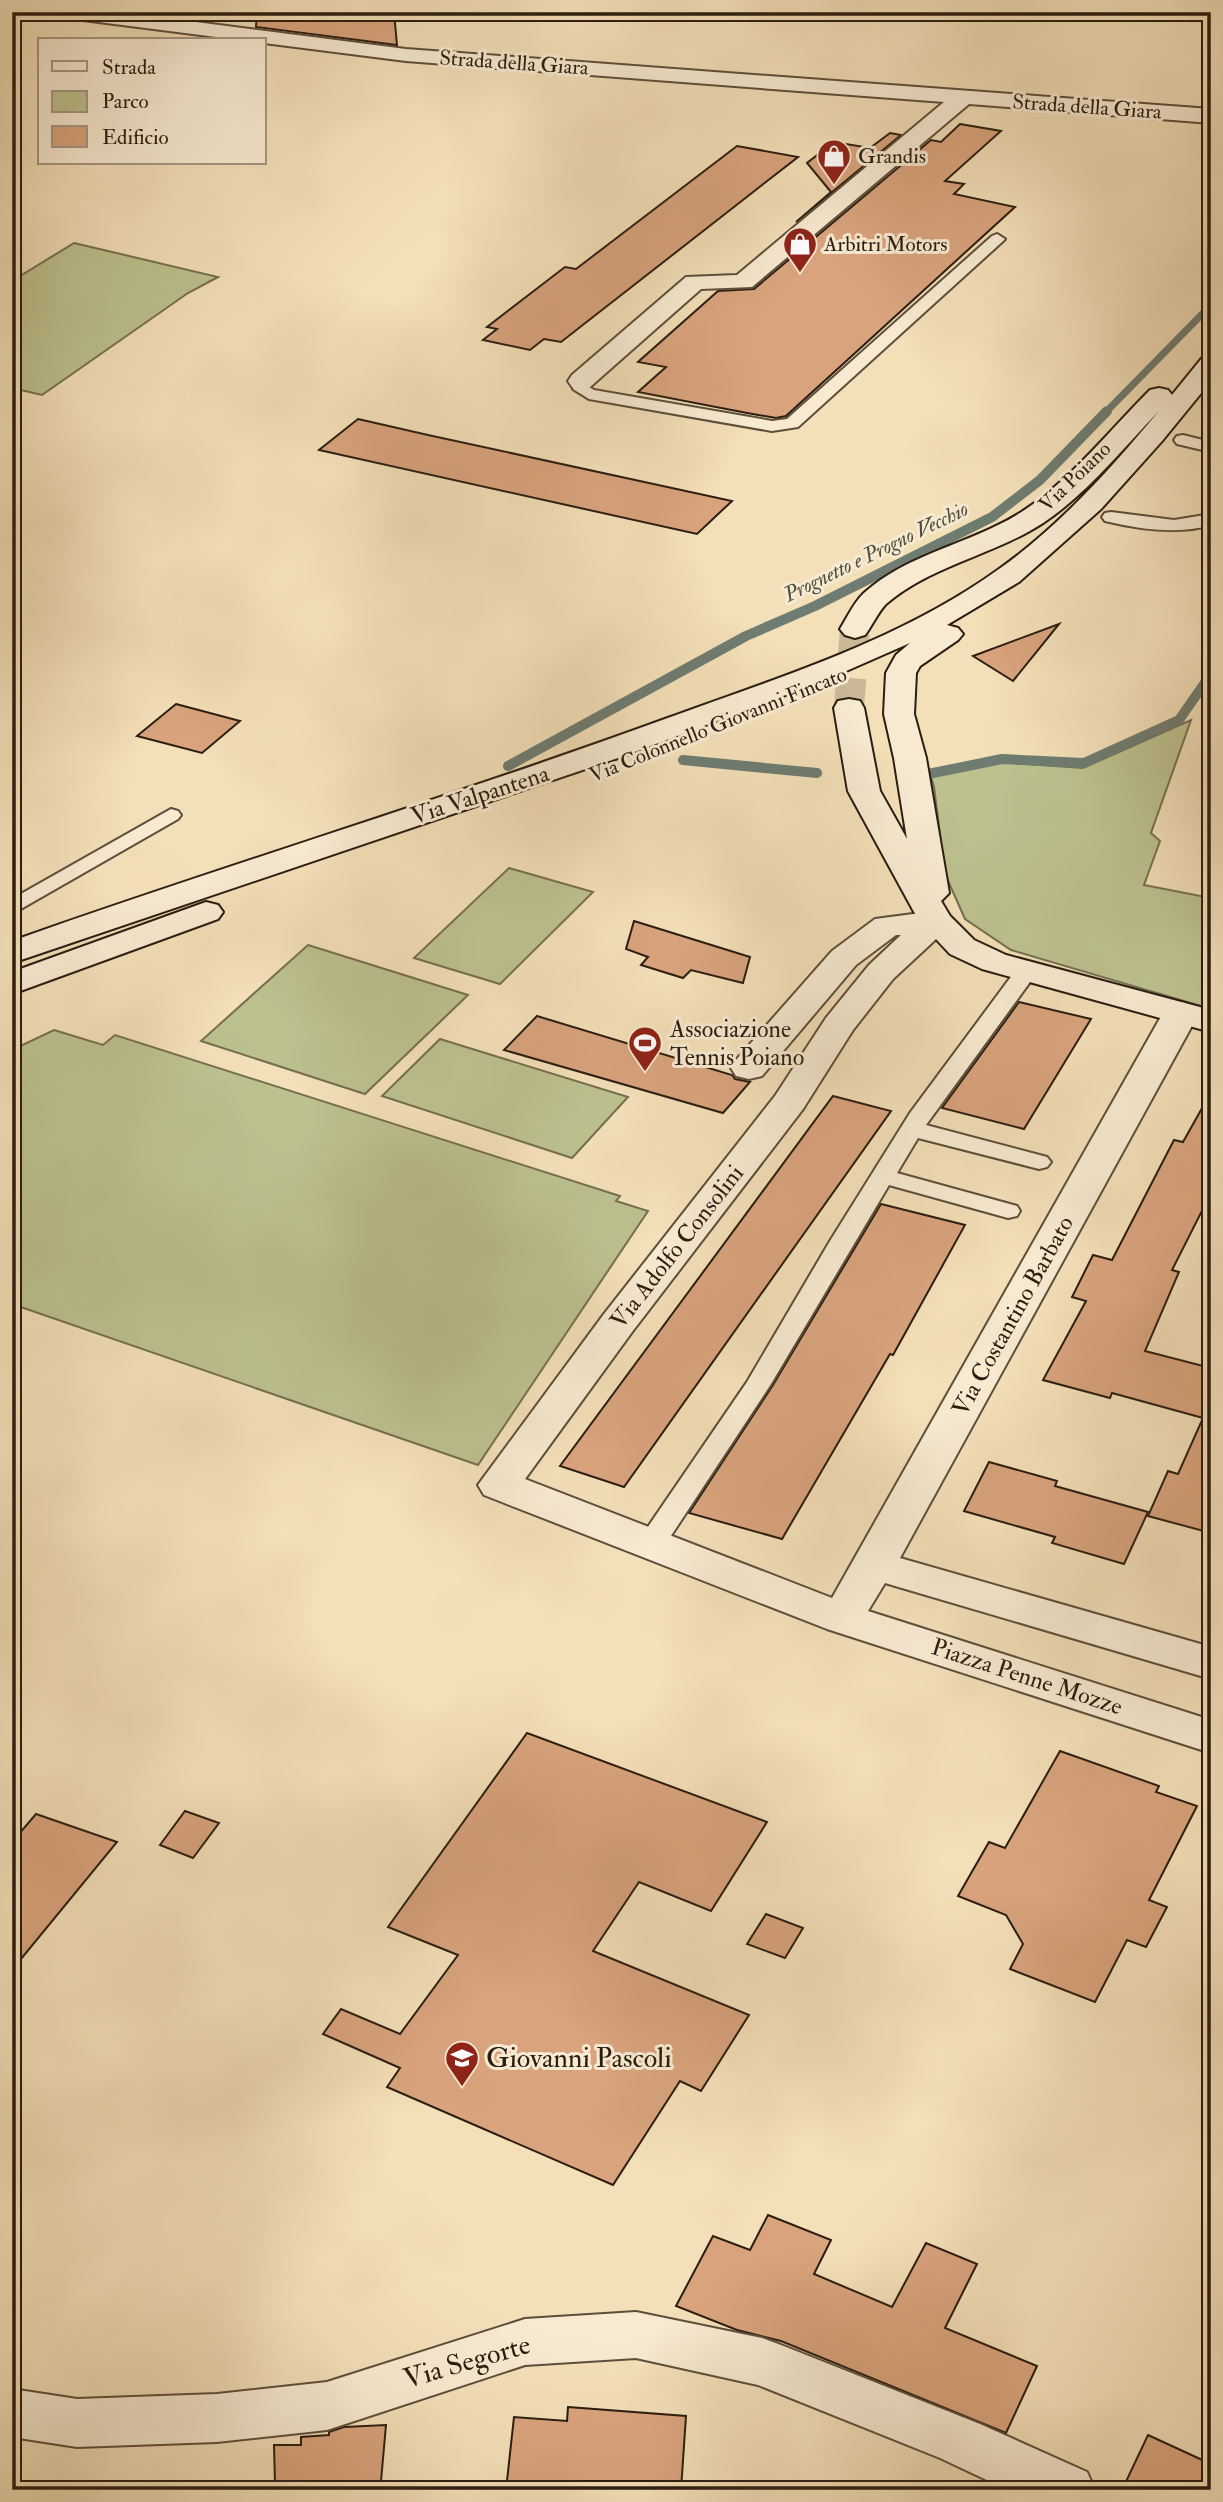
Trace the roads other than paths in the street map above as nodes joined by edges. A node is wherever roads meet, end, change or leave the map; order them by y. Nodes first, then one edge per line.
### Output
1 (67, 12) edge
2 (963, 98) junction
3 (1211, 116) edge
4 (997, 239) dead end
5 (1211, 346) edge
6 (1211, 363) edge
7 (581, 381) joint
8 (1211, 405) edge
9 (1211, 447) edge
10 (1174, 450) joint
11 (1139, 491) dead end
12 (1111, 517) junction
13 (1211, 519) edge
14 (1040, 560) junction
15 (855, 629) tunnel mouth
16 (849, 708) tunnel mouth
17 (171, 815) dead end
18 (12, 908) edge
19 (936, 921) junction
20 (12, 953) edge
21 (1027, 971) junction
22 (12, 984) edge
23 (1196, 1017) edge
24 (749, 1068) dead end
25 (912, 1129) junction
26 (1039, 1162) dead end
27 (882, 1177) junction
28 (1009, 1211) dead end
29 (651, 1544) junction
30 (874, 1565) junction
31 (842, 1618) junction
32 (1211, 1663) edge
33 (1211, 1737) edge
34 (12, 2413) edge
35 (1067, 2490) edge

1 - 2 street, Strada della Giara
2 - 3 street, Strada della Giara
2 - 7 street
4 - 7 lane
5 - 15 street, Via Poiano
6 - 14 street, Via Colonnello Giovanni Fincato
8 - 10 street
9 - 10 lane
11 - 12 street, Via Colonnello Giovanni Fincato
12 - 13 lane
12 - 14 street, Via Colonnello Giovanni Fincato
14 - 19 street
14 - 20 street, Via Valpantena
14 - 22 street, Via Colonnello Giovanni Fincato
16 - 19 street
17 - 18 lane
19 - 21 street
19 - 24 street
19 - 29 street, Via Adolfo Consolini
21 - 23 street
21 - 25 lane
23 - 30 street, Via Costantino Barbato
25 - 26 lane
25 - 27 lane
27 - 28 lane
27 - 29 lane
29 - 31 street, Via Adolfo Consolini
30 - 31 street, Via Costantino Barbato
30 - 32 street
31 - 33 street, Piazza Penne Mozze
34 - 35 street, Via Segorte

